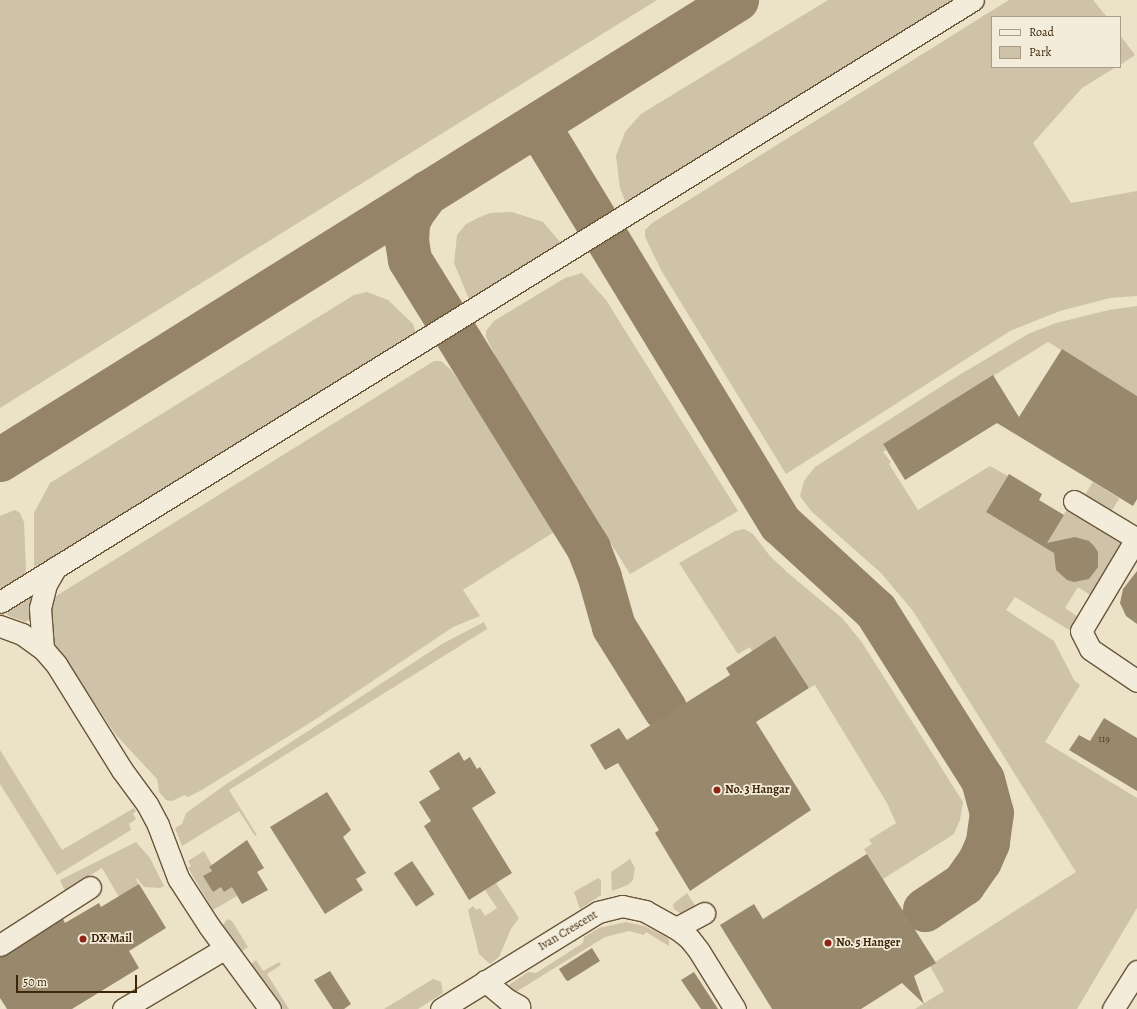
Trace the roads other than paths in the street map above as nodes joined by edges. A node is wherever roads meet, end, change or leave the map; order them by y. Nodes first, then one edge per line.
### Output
1 (973, 0) edge
2 (1074, 501) dead end
3 (1136, 539) edge
4 (58, 566) junction
5 (0, 602) edge
6 (0, 626) edge
7 (43, 649) junction
8 (1137, 681) edge
9 (90, 887) dead end
10 (704, 913) dead end
11 (676, 928) junction
12 (0, 945) edge
13 (224, 949) junction
14 (1137, 971) edge
15 (485, 981) junction
16 (519, 1006) dead end
17 (123, 1009) edge
18 (270, 1009) edge
19 (441, 1009) edge
20 (735, 1009) edge
21 (1113, 1009) edge

1 - 4 street
2 - 3 street
3 - 8 street
4 - 5 street
4 - 7 street
6 - 7 street
7 - 13 street
9 - 12 street
10 - 11 street
11 - 15 street, Ivan Crescent
11 - 20 street, Ivan Crescent
13 - 17 street
13 - 18 street
14 - 21 street
15 - 16 street
15 - 19 street, Ivan Crescent

